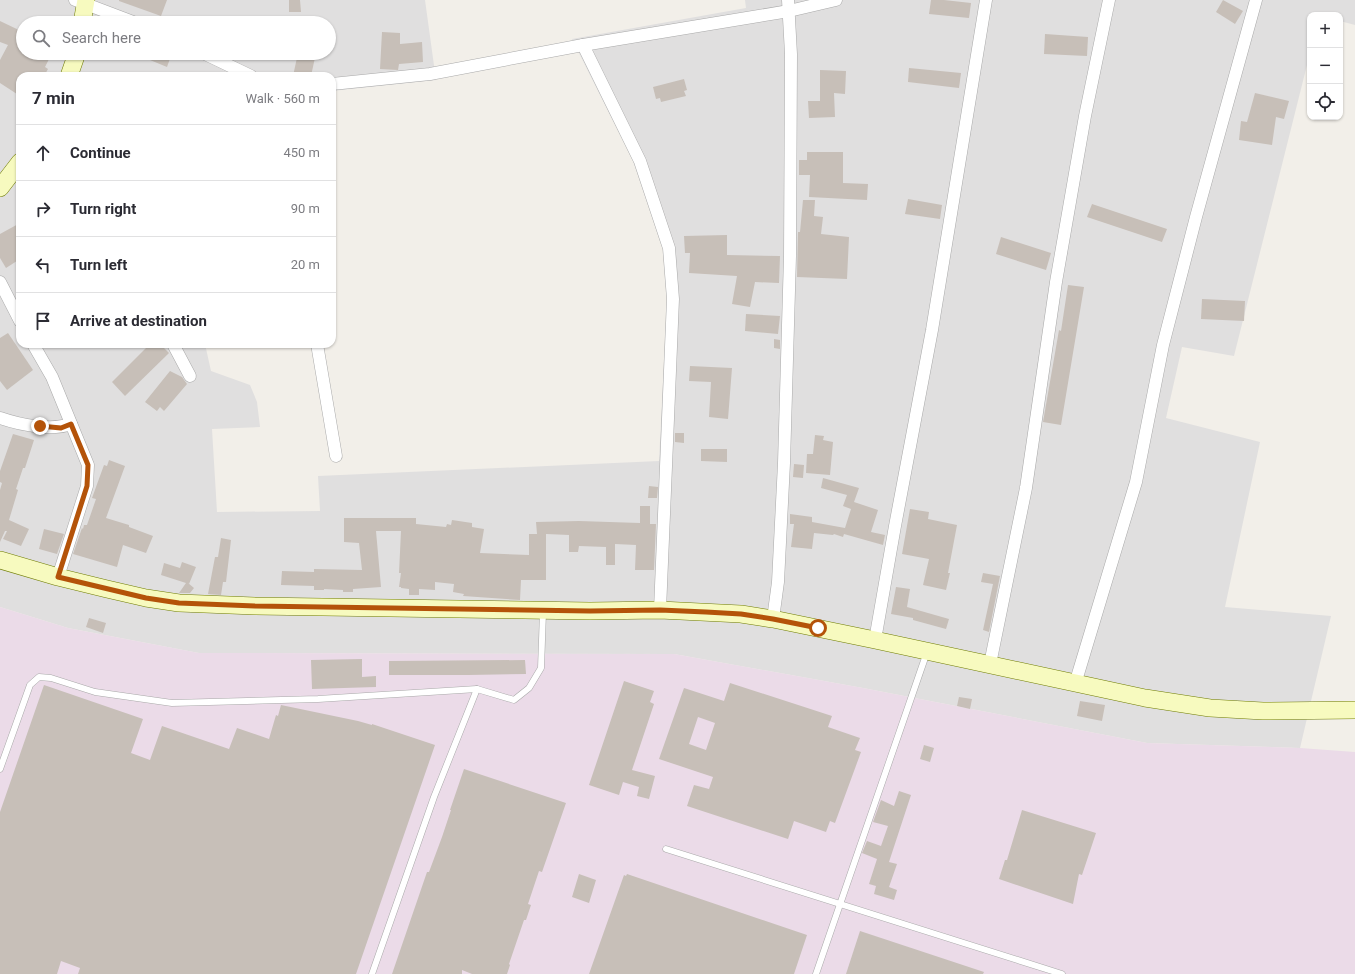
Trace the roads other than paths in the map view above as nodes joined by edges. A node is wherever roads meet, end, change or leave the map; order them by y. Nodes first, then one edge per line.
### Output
1 (836, 0) edge
2 (986, 0) edge
3 (1109, 0) edge
4 (1256, 0) edge
5 (82, 1) edge
6 (789, 5) edge
7 (82, 16) edge
8 (119, 16) edge
9 (583, 45) junction
10 (75, 60) edge
11 (218, 60) edge
12 (70, 72) edge
13 (243, 72) edge
14 (336, 84) edge
15 (16, 167) edge
16 (0, 186) edge
17 (0, 282) edge
18 (16, 313) edge
19 (35, 348) edge
20 (175, 348) edge
21 (318, 348) edge
22 (190, 376) dead end
23 (0, 418) edge
24 (71, 424) junction
25 (336, 456) dead end
26 (0, 560) edge
27 (58, 577) junction
28 (543, 610) junction
29 (660, 610) junction
30 (773, 619) junction
31 (875, 640) junction
32 (927, 652) junction
33 (990, 664) junction
34 (1075, 684) junction
35 (477, 689) junction
36 (1355, 710) edge
37 (0, 769) edge
38 (666, 849) dead end
39 (840, 904) junction
40 (372, 974) edge
41 (816, 974) edge
42 (1062, 974) edge

1 - 6 street
2 - 31 street
3 - 33 street
4 - 34 street
5 - 7 street
5 - 8 street
6 - 9 street
6 - 30 street
9 - 14 street
9 - 29 street
10 - 12 street
11 - 13 street
15 - 16 street
17 - 18 street
19 - 24 street
20 - 22 street
21 - 25 street
23 - 24 street
24 - 27 street
26 - 27 street
27 - 28 street
28 - 29 street
28 - 35 lane
29 - 30 street
30 - 31 street
31 - 32 street
32 - 33 street
32 - 39 lane
33 - 34 street
34 - 36 street
35 - 37 lane
35 - 40 lane
38 - 39 lane
39 - 41 lane
39 - 42 lane

